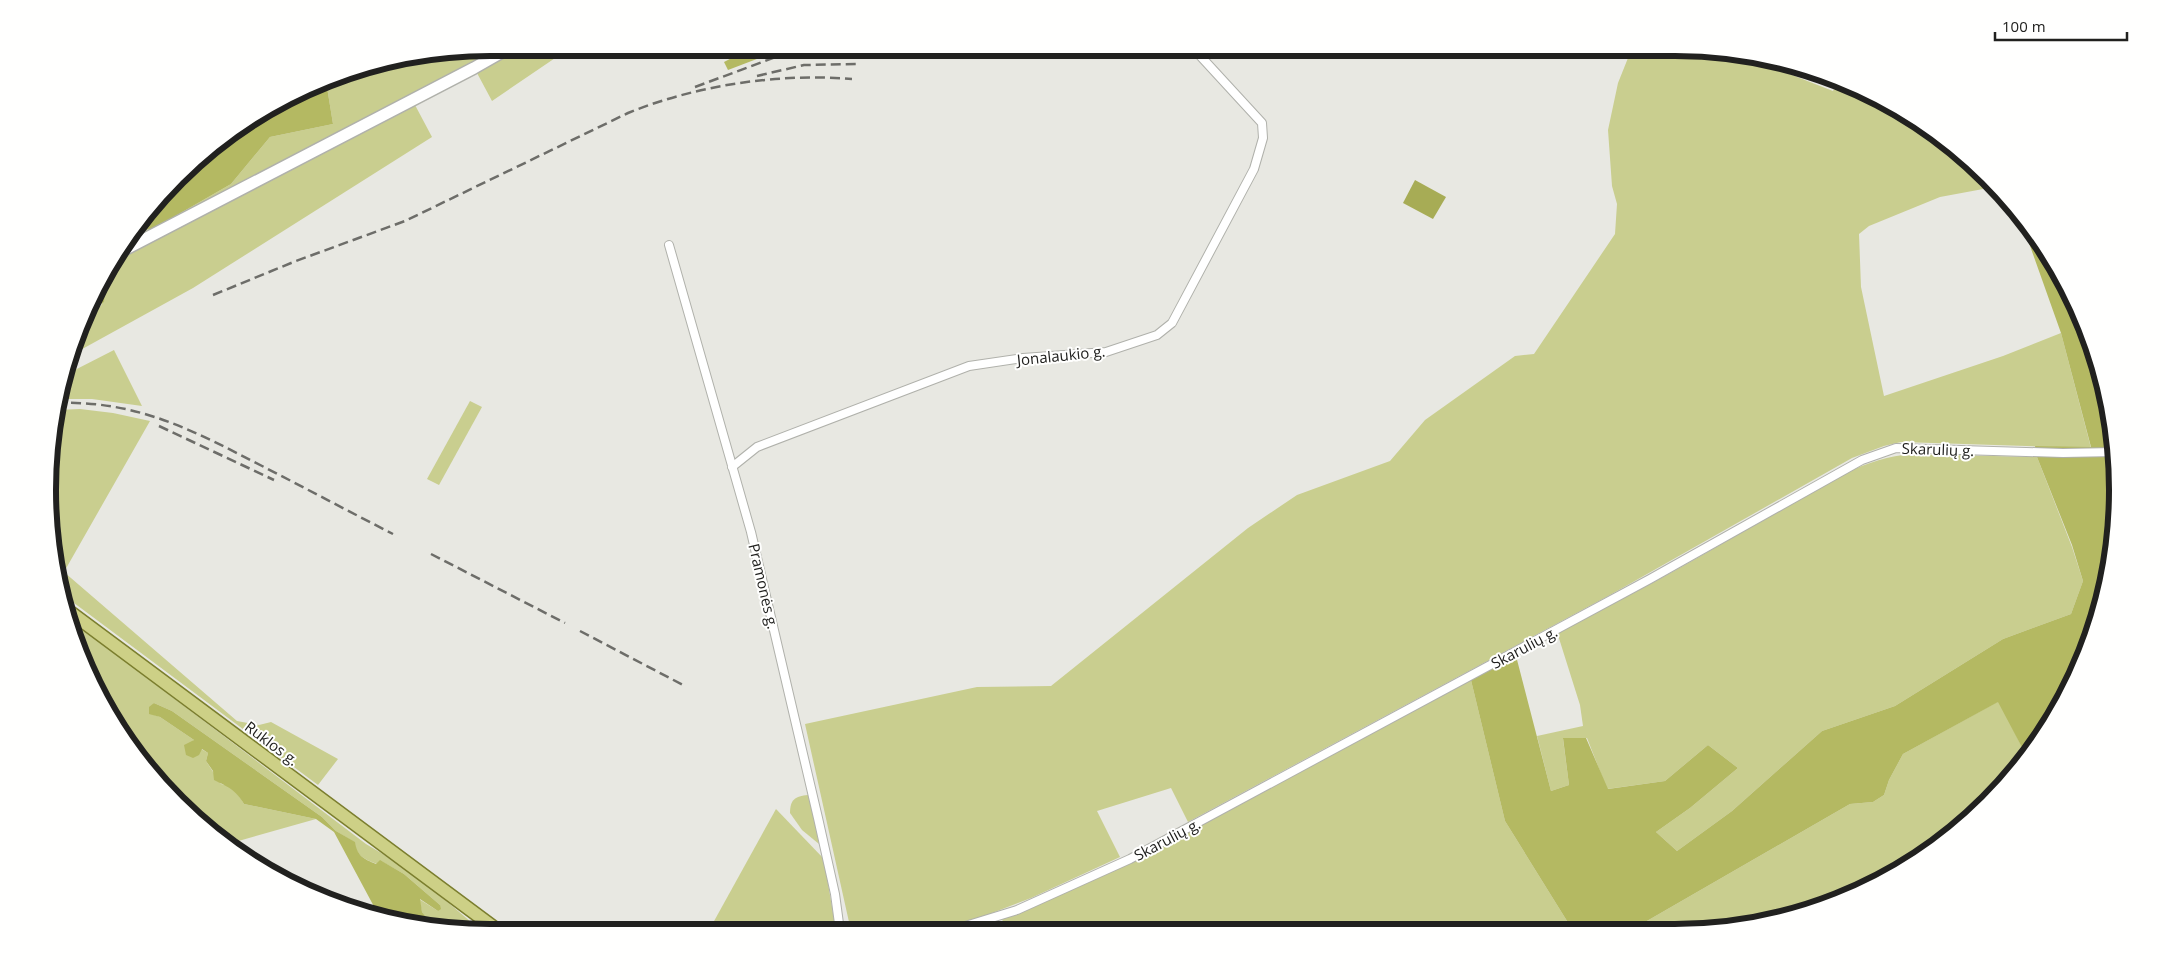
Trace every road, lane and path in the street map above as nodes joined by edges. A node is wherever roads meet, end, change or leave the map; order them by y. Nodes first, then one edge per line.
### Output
1 (494, 56) edge
2 (1200, 56) edge
3 (668, 245) dead end
4 (131, 246) edge
5 (2107, 452) edge
6 (732, 467) junction
7 (75, 616) edge
8 (459, 902) junction
9 (481, 924) edge
10 (489, 924) edge
11 (839, 924) edge
12 (980, 924) edge

1 - 4 main road
2 - 6 street, Jonalaukio g.
3 - 6 street, Pramonės g.
5 - 12 street, Skarulių g.
6 - 11 street, Pramonės g.
7 - 8 main road, Ruklos g.
8 - 9 main road
8 - 10 main road

